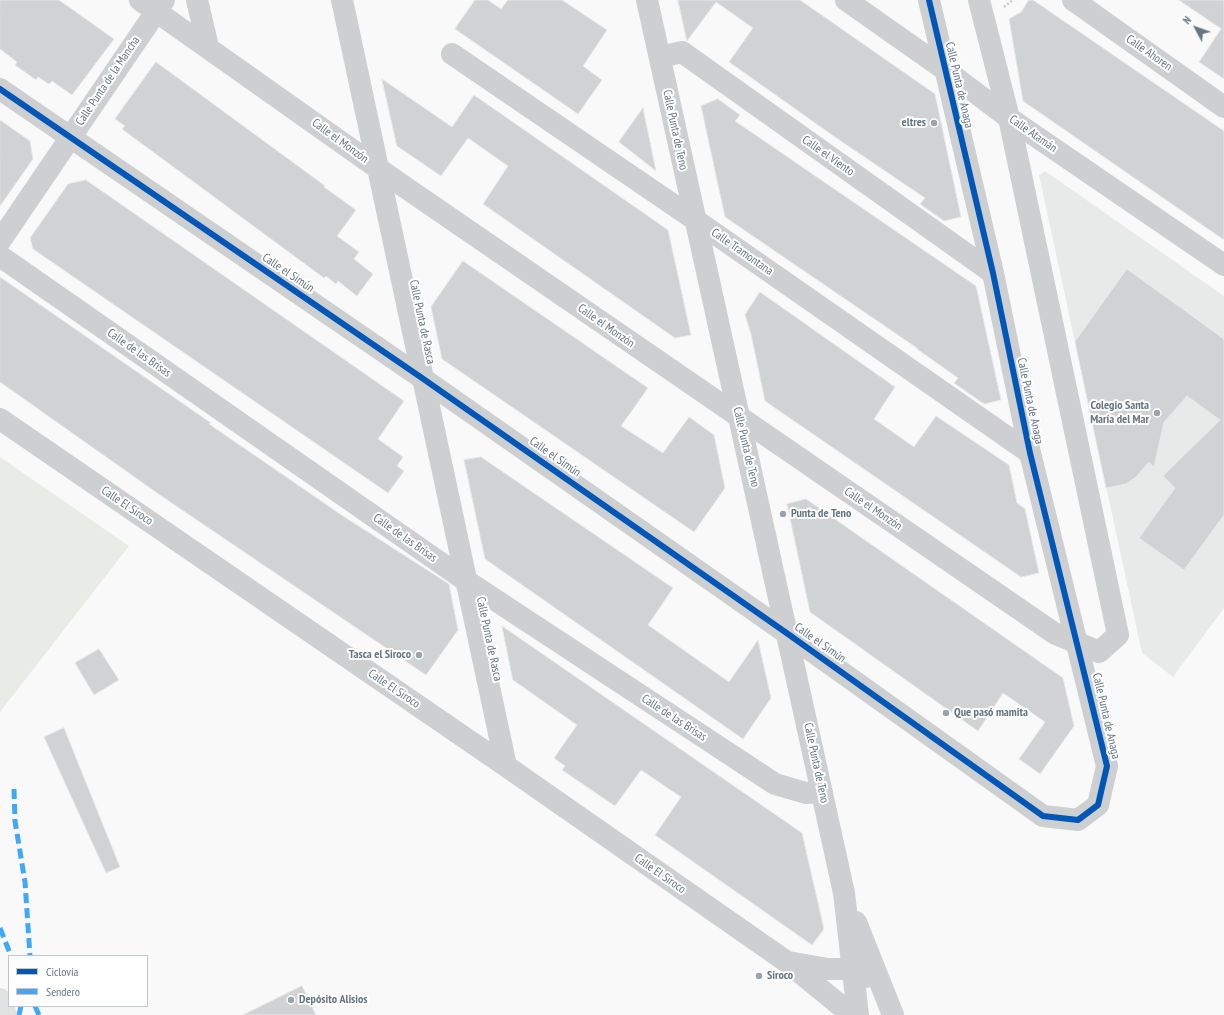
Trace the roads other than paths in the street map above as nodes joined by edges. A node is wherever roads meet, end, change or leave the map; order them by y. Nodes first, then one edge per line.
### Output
1 (197, 0) edge
2 (342, 0) edge
3 (648, 0) edge
4 (846, 0) edge
5 (929, 0) edge
6 (979, 0) edge
7 (1073, 0) edge
8 (153, 4) edge
9 (208, 47) junction
10 (452, 54) dead end
11 (660, 57) junction
12 (944, 69) junction
13 (0, 89) edge
14 (1224, 107) edge
15 (1009, 118) junction
16 (70, 138) junction
17 (378, 168) junction
18 (694, 219) junction
19 (0, 241) edge
20 (0, 256) edge
21 (1224, 265) edge
22 (992, 273) junction
23 (422, 378) junction
24 (740, 418) junction
25 (0, 419) edge
26 (1030, 453) junction
27 (465, 580) junction
28 (788, 634) junction
29 (1077, 643) junction
30 (506, 766) junction
31 (822, 792) junction
32 (1098, 806) joint
33 (844, 893) junction
34 (787, 962) junction
35 (854, 969) junction
36 (0, 999) edge
37 (892, 1012) edge
38 (6, 1015) edge
39 (852, 1015) edge
40 (858, 1015) edge

1 - 9 street
2 - 17 street, Calle Punta de Rasca
3 - 11 street, Calle Punta de Teno
4 - 12 street, Calle Atamán
5 - 12 street, Calle Punta de Anaga
6 - 15 street
7 - 14 street, Calle Ahoren
8 - 9 street, Calle el Monzón
8 - 16 street, Calle Punta de la Mancha
9 - 17 street, Calle el Monzón
10 - 18 street, Calle Tramontana
11 - 18 street, Calle Punta de Teno
11 - 22 street, Calle el Viento
12 - 15 street, Calle Atamán
12 - 22 street, Calle Punta de Anaga
13 - 16 street, Calle el Simún
15 - 21 street, Calle Atamán
15 - 29 street
16 - 19 street, Calle Punta de la Mancha
16 - 23 street, Calle el Simún
17 - 23 street, Calle Punta de Rasca
17 - 24 street, Calle el Monzón
18 - 24 street, Calle Punta de Teno
18 - 26 street, Calle Tramontana
20 - 27 street, Calle de las Brisas
22 - 26 street, Calle Punta de Anaga
23 - 27 street, Calle Punta de Rasca
23 - 28 street, Calle el Simún
24 - 28 street, Calle Punta de Teno
24 - 29 street, Calle el Monzón
25 - 30 street, Calle El Siroco
26 - 29 street, Calle Punta de Anaga
27 - 30 street, Calle Punta de Rasca
27 - 31 street, Calle de las Brisas
28 - 31 street, Calle Punta de Teno
28 - 32 street, Calle el Simún
29 - 32 street, Calle Punta de Anaga
30 - 34 street, Calle El Siroco
31 - 33 street, Calle Punta de Teno
33 - 35 street, Calle Punta de Teno
33 - 37 street, Calle Punta de Teno
34 - 35 street, Calle El Siroco
34 - 39 street, Calle El Siroco
35 - 37 street
35 - 40 street, Calle Punta de Teno
36 - 38 main road

